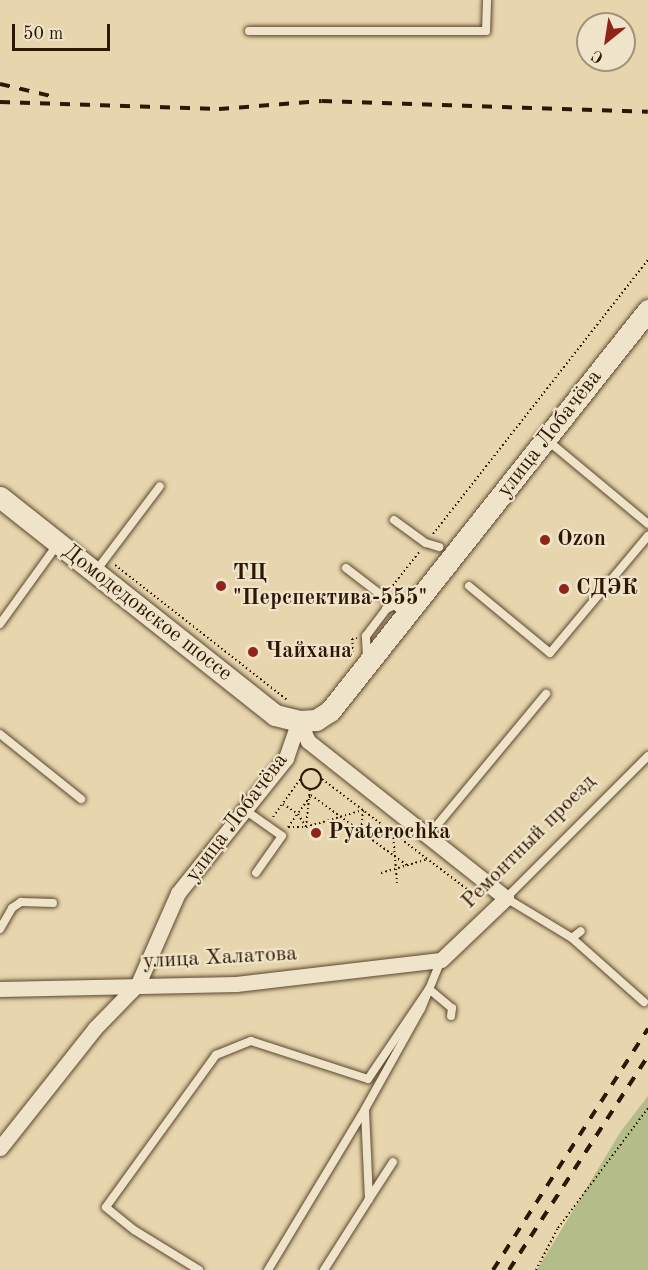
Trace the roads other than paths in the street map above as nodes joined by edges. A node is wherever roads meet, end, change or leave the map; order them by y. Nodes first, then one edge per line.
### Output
1 (487, 0) edge
2 (249, 30) dead end
3 (648, 310) edge
4 (546, 439) junction
5 (160, 486) dead end
6 (0, 497) edge
7 (394, 520) dead end
8 (648, 524) edge
9 (648, 536) edge
10 (58, 543) junction
11 (439, 547) dead end
12 (101, 565) junction
13 (346, 568) dead end
14 (469, 586) dead end
15 (401, 610) junction
16 (0, 624) edge
17 (361, 661) junction
18 (546, 694) dead end
19 (295, 712) junction
20 (0, 734) edge
21 (648, 756) edge
22 (81, 800) dead end
23 (245, 810) junction
24 (428, 836) junction
25 (256, 873) dead end
26 (506, 898) junction
27 (53, 903) dead end
28 (0, 928) edge
29 (581, 931) dead end
30 (572, 938) junction
31 (441, 960) junction
32 (138, 984) junction
33 (0, 989) edge
34 (429, 989) junction
35 (644, 1002) dead end
36 (451, 1016) dead end
37 (365, 1109) junction
38 (0, 1148) edge
39 (393, 1162) dead end
40 (369, 1199) junction
41 (200, 1270) edge
42 (268, 1270) edge
43 (324, 1270) edge

1 - 2 lane
3 - 4 main road, улица Лобачёва
4 - 8 lane
4 - 15 main road, улица Лобачёва
5 - 12 lane
6 - 10 main road, Домодедовское шоссе
7 - 11 lane
9 - 14 lane
10 - 12 main road, Домодедовское шоссе
10 - 16 lane
12 - 19 main road, Домодедовское шоссе
13 - 15 lane
15 - 17 main road, улица Лобачёва
15 - 17 lane
17 - 19 main road, улица Лобачёва
18 - 24 lane
19 - 23 street, улица Лобачёва
19 - 24 street
20 - 22 lane
21 - 26 lane, Ремонтный проезд
23 - 25 lane
23 - 32 street, улица Лобачёва
24 - 26 street
26 - 30 lane
26 - 31 street, Ремонтный проезд
27 - 28 lane
29 - 30 lane
30 - 35 lane
31 - 32 street, улица Халатова
31 - 34 lane
32 - 33 street, улица Халатова
32 - 38 street, улица Лобачёва
34 - 36 lane
34 - 37 lane
34 - 41 lane
37 - 40 lane
37 - 42 lane
39 - 40 lane
40 - 43 lane

